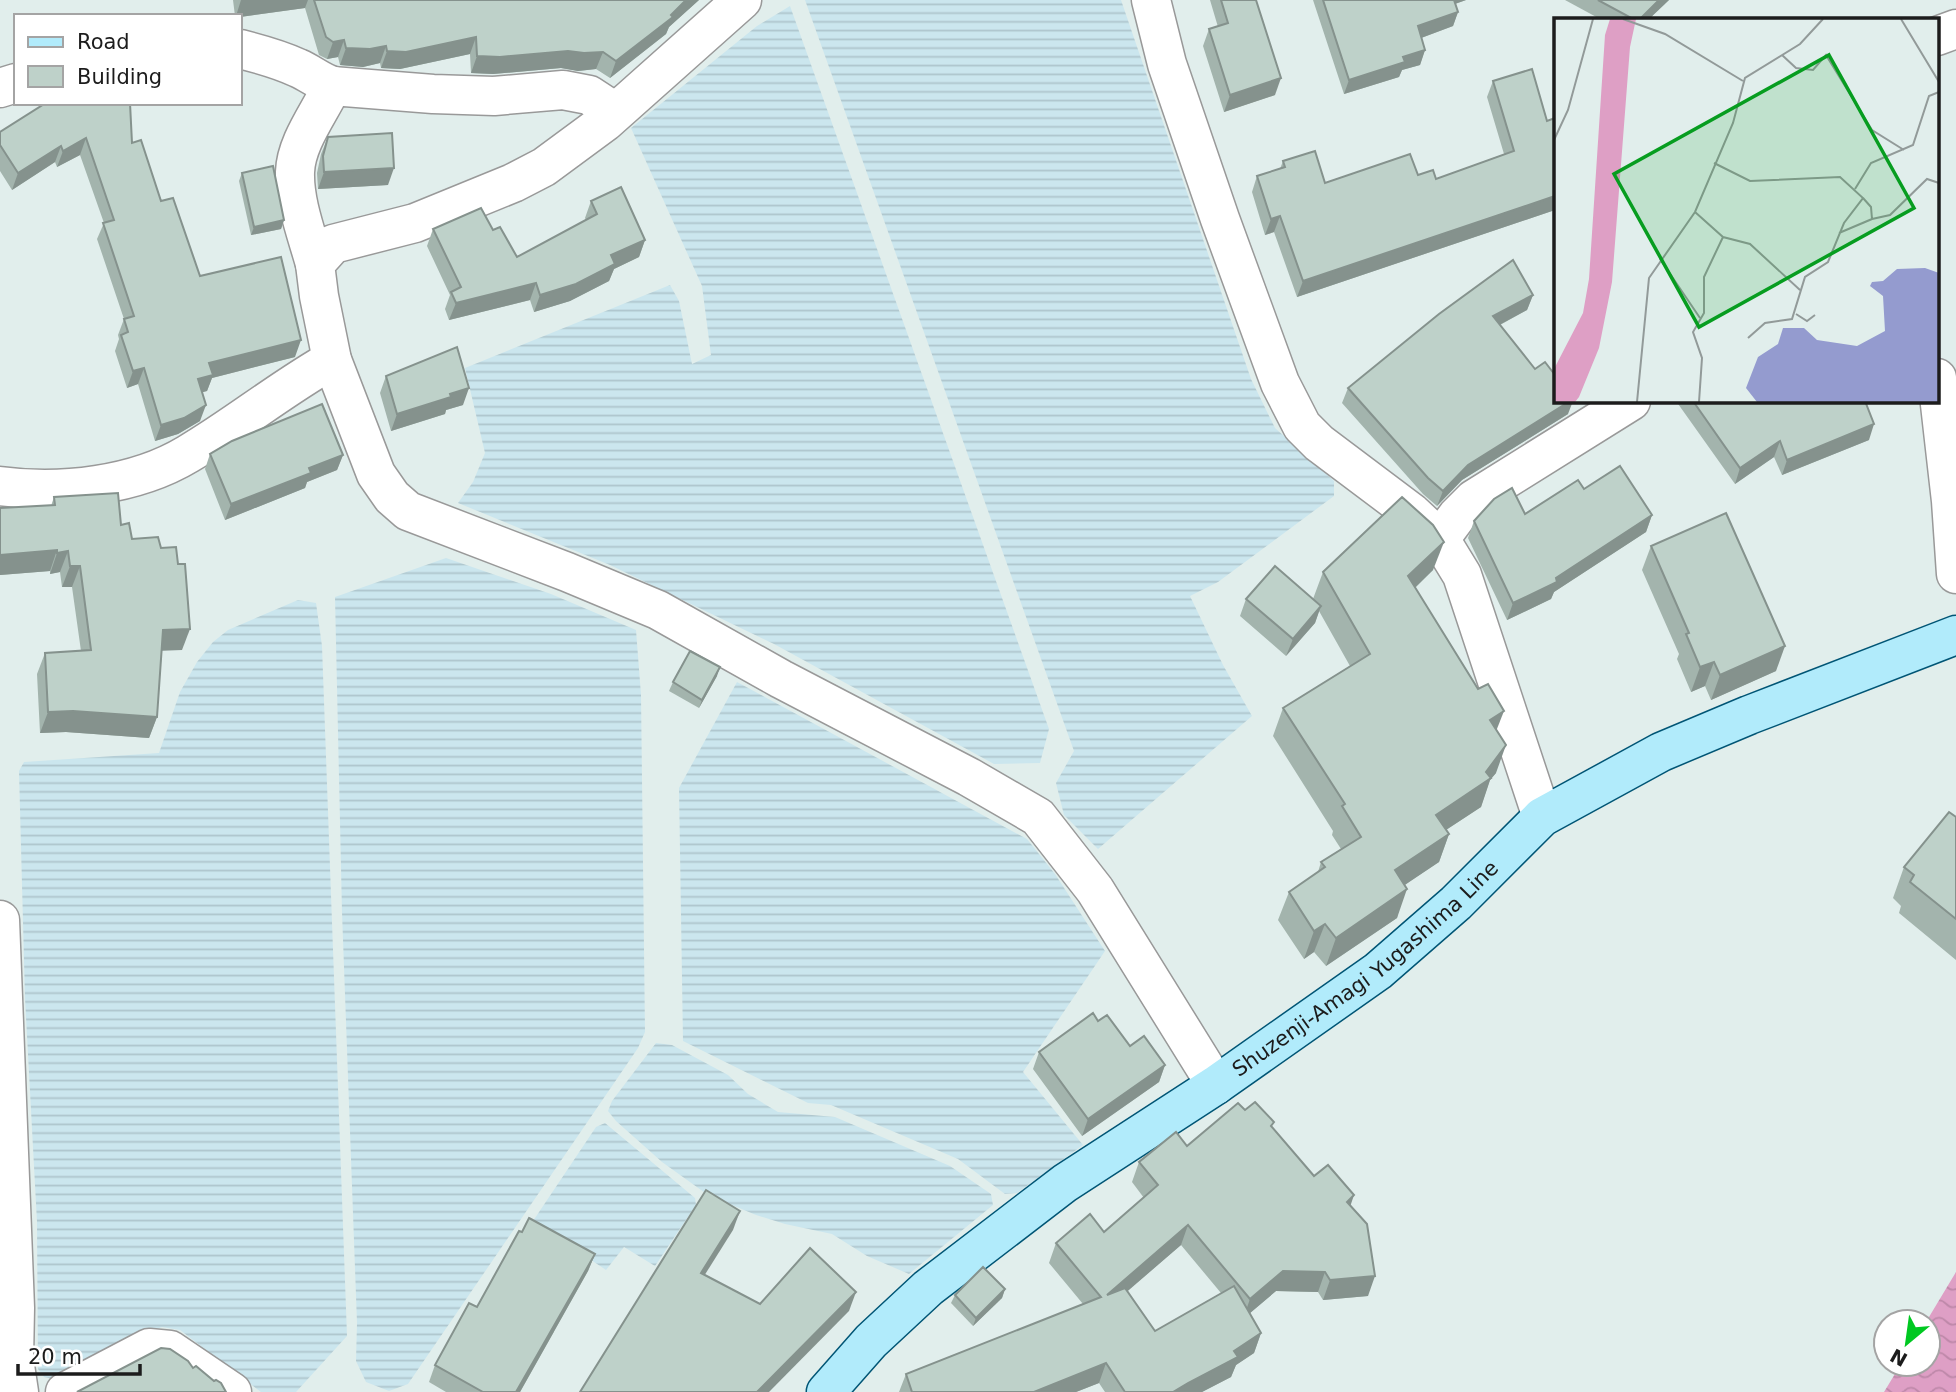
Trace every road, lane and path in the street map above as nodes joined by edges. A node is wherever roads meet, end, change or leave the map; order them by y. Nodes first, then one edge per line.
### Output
1 (742, 0) edge
2 (1151, 0) edge
3 (1956, 29) edge
4 (1938, 36) edge
5 (242, 49) edge
6 (333, 86) junction
7 (615, 113) junction
8 (315, 264) junction
9 (332, 360) junction
10 (1938, 387) edge
11 (1629, 402) edge
12 (0, 486) edge
13 (1440, 538) junction
14 (1956, 574) edge
15 (1956, 635) edge
16 (1542, 817) junction
17 (0, 920) edge
18 (1216, 1085) junction
19 (19, 1392) edge
20 (65, 1392) edge
21 (232, 1392) edge
22 (826, 1392) edge

1 - 7 street
2 - 13 street
3 - 4 street
5 - 6 street
6 - 7 street
6 - 8 street
7 - 8 street
8 - 9 street
9 - 12 street
9 - 18 street
10 - 14 street
11 - 13 street
13 - 16 street
15 - 16 main road, Shuzenji-Amagi Yugashima Line
16 - 18 main road, Shuzenji-Amagi Yugashima Line
17 - 19 street
18 - 22 main road, Shuzenji-Amagi Yugashima Line
20 - 21 street

